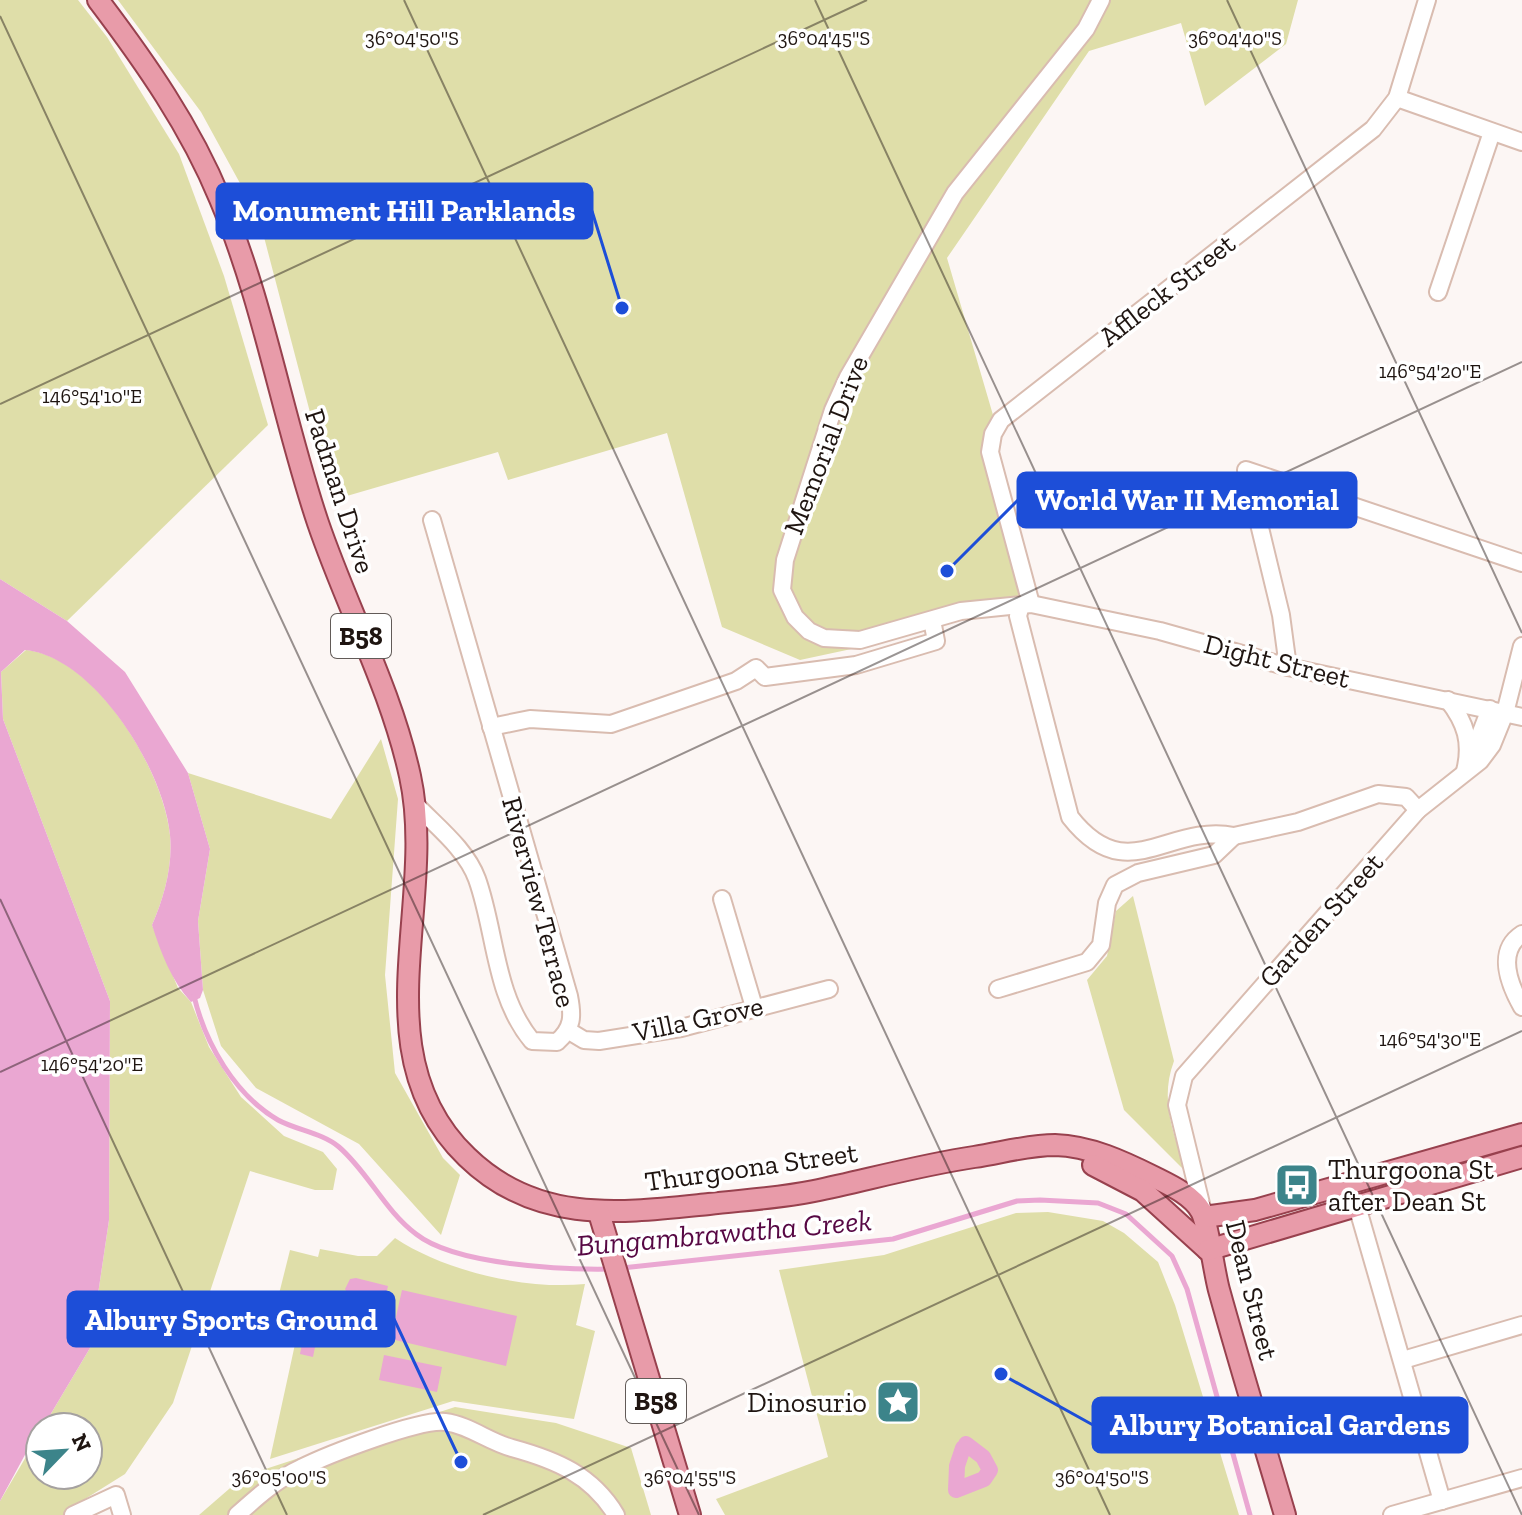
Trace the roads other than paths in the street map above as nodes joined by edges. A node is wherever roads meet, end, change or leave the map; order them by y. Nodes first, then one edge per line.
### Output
1 (98, 0) edge
2 (1101, 0) edge
3 (1427, 0) edge
4 (1397, 98) junction
5 (1492, 132) junction
6 (1522, 142) edge
7 (1438, 292) dead end
8 (432, 520) dead end
9 (1522, 563) edge
10 (1026, 605) junction
11 (932, 620) junction
12 (1522, 646) edge
13 (1288, 667) junction
14 (1448, 700) junction
15 (1506, 713) edge
16 (491, 727) junction
17 (1465, 771) junction
18 (415, 804) junction
19 (1418, 810) junction
20 (1234, 836) junction
21 (722, 899) dead end
22 (1522, 934) edge
23 (829, 989) dead end
24 (998, 989) dead end
25 (754, 1007) junction
26 (1522, 1007) edge
27 (569, 1031) junction
28 (1184, 1076) joint
29 (1522, 1134) edge
30 (1005, 1152) junction
31 (1522, 1157) edge
32 (1350, 1183) junction
33 (1357, 1206) junction
34 (599, 1213) junction
35 (1204, 1217) junction
36 (1208, 1250) junction
37 (1522, 1325) edge
38 (1403, 1360) junction
39 (1522, 1478) edge
40 (1442, 1501) junction
41 (100, 1510) edge
42 (73, 1515) edge
43 (122, 1515) edge
44 (237, 1515) edge
45 (616, 1515) edge
46 (690, 1515) edge
47 (1285, 1515) edge
48 (1392, 1515) edge

1 - 18 main road, Padman Drive / B58
2 - 11 street, Memorial Drive
3 - 4 street, Affleck Street
4 - 5 street
4 - 10 street, Affleck Street
5 - 6 street
5 - 7 street
8 - 16 street, Riverview Terrace
9 - 13 street
10 - 11 street, Memorial Drive
10 - 13 street, Dight Street
10 - 20 street
11 - 16 street
12 - 15 street, Garden Street
13 - 14 street, Dight Street
14 - 15 street, Dight Street
14 - 17 street
15 - 17 street, Garden Street
16 - 27 street, Riverview Terrace
17 - 19 street, Garden Street
18 - 27 street, Riverview Terrace
18 - 34 main road, Padman Drive / B58
19 - 20 street
19 - 28 street, Garden Street
20 - 24 street
21 - 25 street
22 - 26 street
23 - 25 street, Villa Grove
25 - 27 street, Villa Grove
28 - 35 street, Dean Street
29 - 32 main road
30 - 34 main road, Thurgoona Street
30 - 35 main road, Thurgoona Street
30 - 36 main road, Thurgoona Street
31 - 33 main road
32 - 33 main road
32 - 35 main road
33 - 36 main road
33 - 38 street
34 - 46 main road, B58
35 - 36 main road, Dean Street
36 - 47 main road, Dean Street
37 - 38 street
38 - 40 street
39 - 40 street
40 - 48 street
41 - 42 street
41 - 43 street
44 - 45 street

